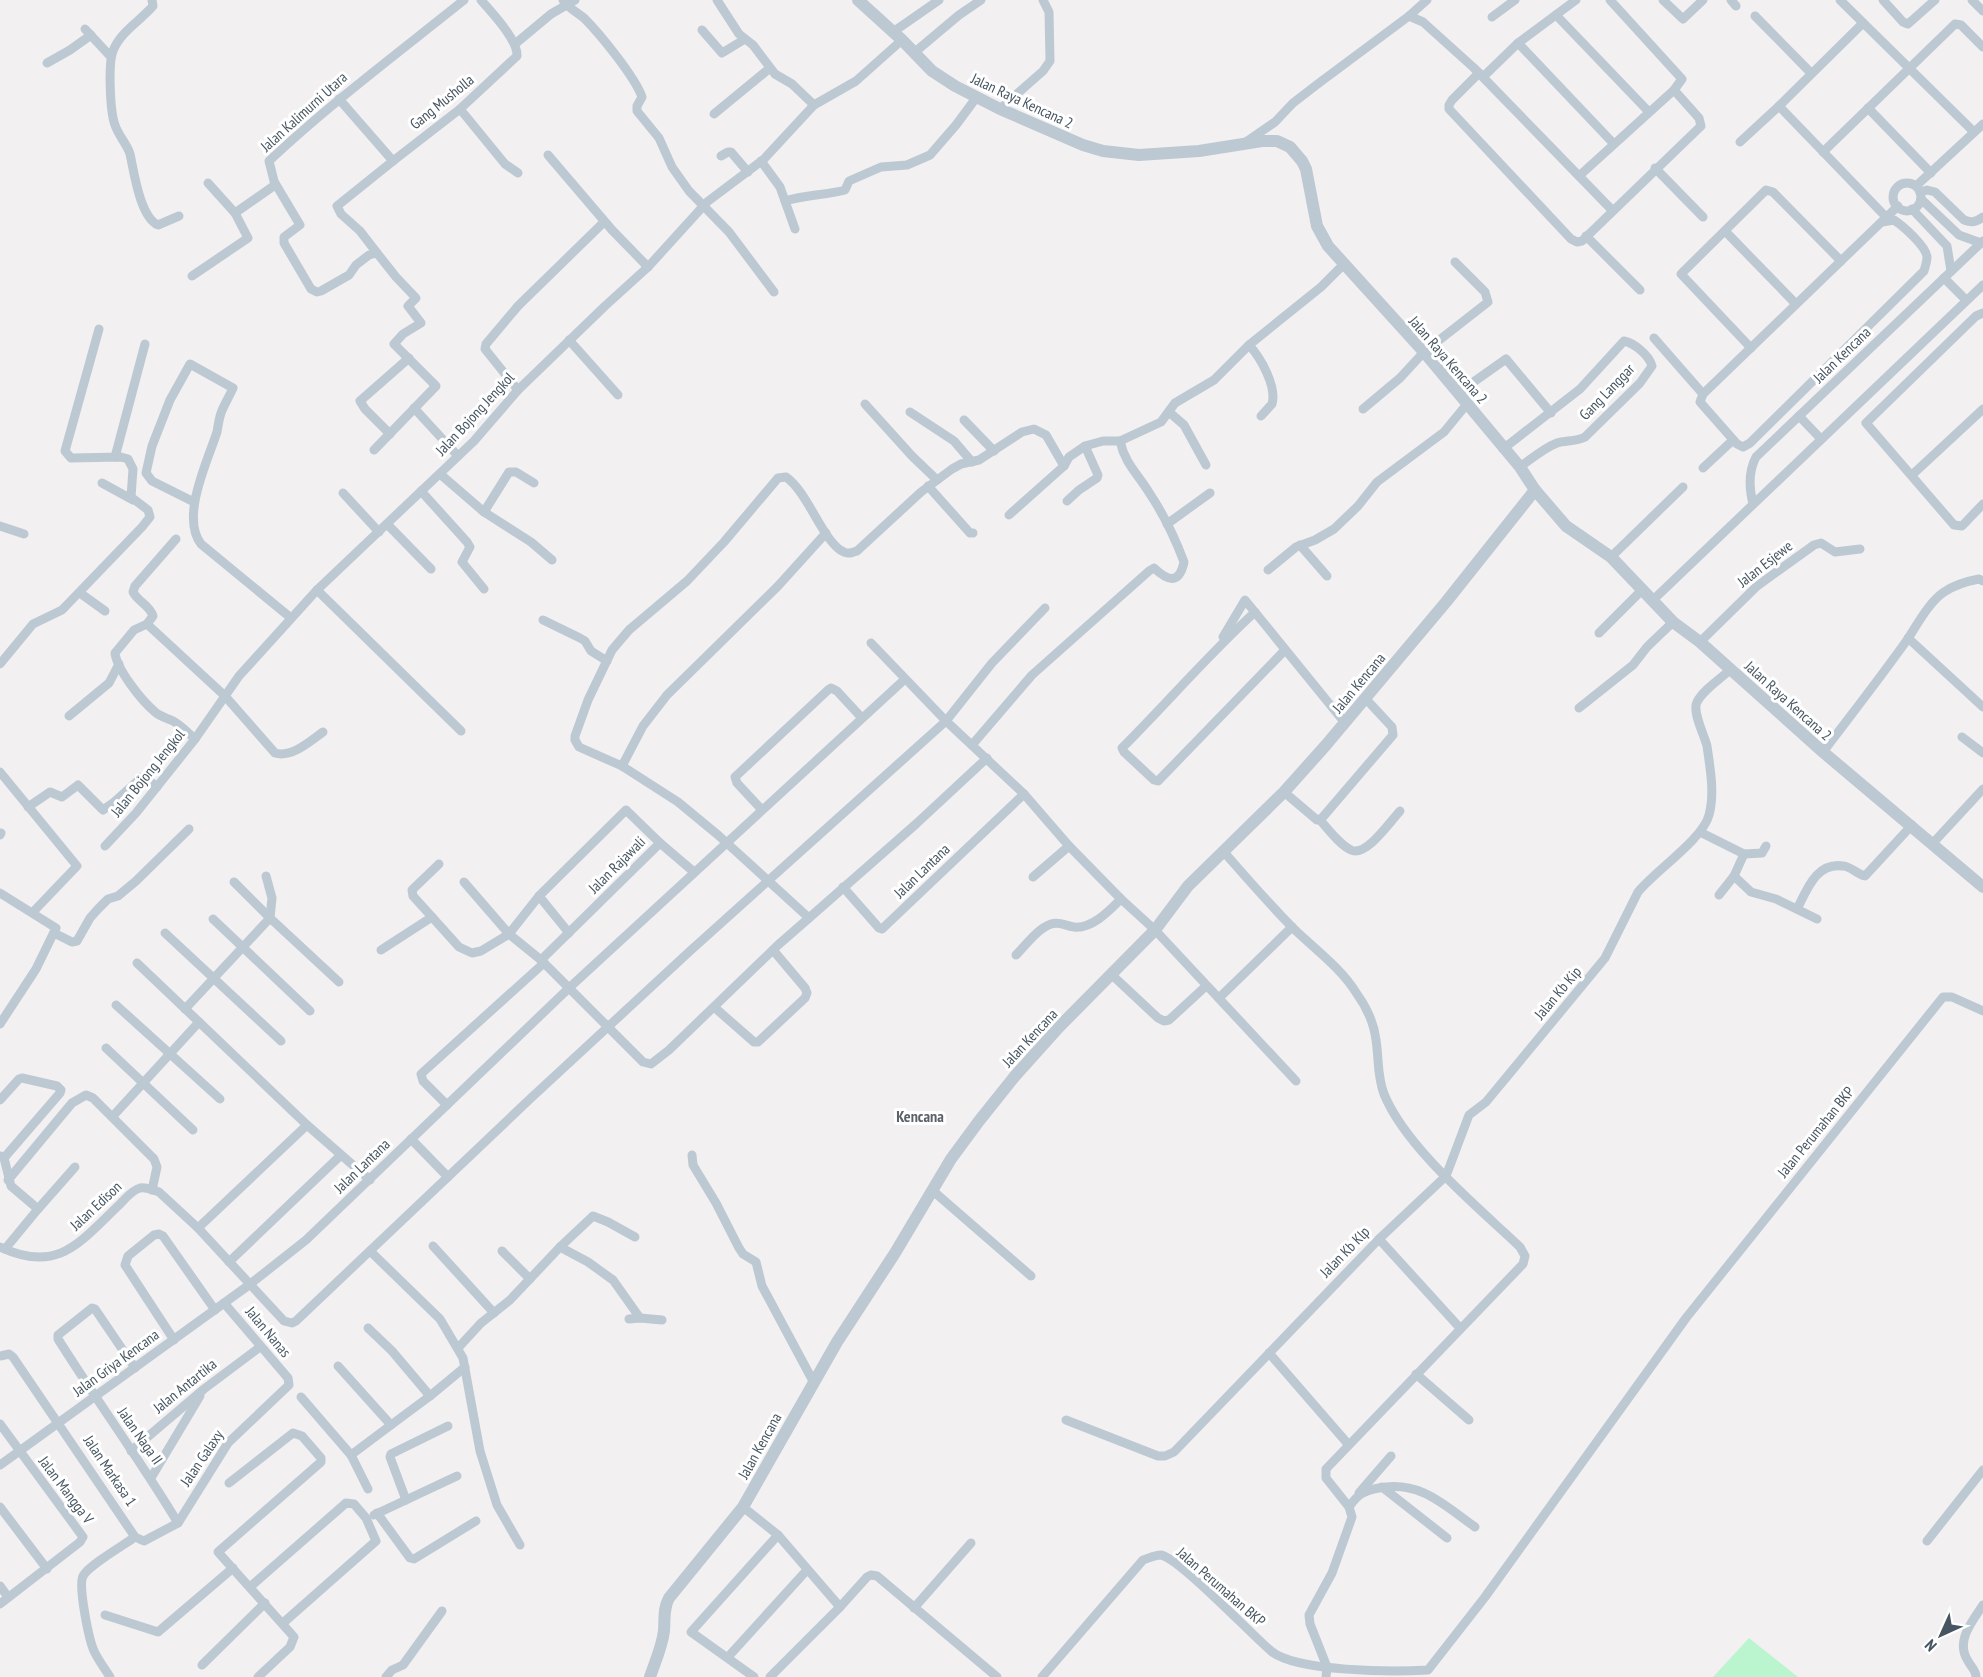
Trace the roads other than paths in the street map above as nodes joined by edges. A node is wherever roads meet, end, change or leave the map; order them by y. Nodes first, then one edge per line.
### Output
1 (152, 0) edge
2 (464, 0) edge
3 (481, 0) edge
4 (717, 0) edge
5 (858, 0) edge
6 (939, 0) edge
7 (981, 0) edge
8 (1043, 0) edge
9 (1411, 0) edge
10 (1427, 0) edge
11 (1515, 0) edge
12 (1576, 0) edge
13 (1610, 0) edge
14 (1663, 0) edge
15 (1703, 0) edge
16 (1840, 0) edge
17 (1883, 0) edge
18 (1935, 0) edge
19 (1972, 0) edge
20 (568, 2) edge
21 (1418, 8) junction
22 (1983, 11) edge
23 (1556, 15) junction
24 (1409, 16) junction
25 (1755, 16) dead end
26 (1492, 17) dead end
27 (1863, 23) junction
28 (702, 30) dead end
29 (897, 36) junction
30 (744, 39) junction
31 (1518, 43) junction
32 (515, 44) junction
33 (1983, 47) edge
34 (915, 52) junction
35 (111, 57) junction
36 (47, 63) dead end
37 (770, 68) junction
38 (1910, 68) junction
39 (1811, 73) junction
40 (1481, 75) junction
41 (1674, 90) junction
42 (976, 98) junction
43 (339, 99) junction
44 (814, 105) junction
45 (1779, 106) junction
46 (1868, 108) junction
47 (460, 109) junction
48 (1000, 109) junction
49 (1649, 112) junction
50 (714, 114) dead end
51 (1983, 124) edge
52 (1974, 132) junction
53 (1740, 142) dead end
54 (1245, 143) junction
55 (1613, 144) junction
56 (1823, 152) junction
57 (548, 155) dead end
58 (721, 156) dead end
59 (393, 161) junction
60 (761, 161) junction
61 (1655, 168) junction
62 (748, 172) junction
63 (518, 173) dead end
64 (1931, 173) junction
65 (1579, 176) junction
66 (208, 183) dead end
67 (275, 183) junction
68 (1919, 192) junction
69 (786, 201) junction
70 (704, 205) junction
71 (1898, 206) junction
72 (1912, 209) junction
73 (1612, 210) junction
74 (234, 213) junction
75 (178, 216) dead end
76 (1703, 217) dead end
77 (1983, 217) edge
78 (1884, 220) junction
79 (604, 222) junction
80 (795, 229) dead end
81 (1725, 231) junction
82 (1586, 236) junction
83 (1982, 242) edge
84 (377, 253) junction
85 (1840, 261) junction
86 (1455, 262) dead end
87 (1344, 265) junction
88 (648, 267) junction
89 (192, 276) dead end
90 (1949, 277) junction
91 (1983, 285) edge
92 (1640, 290) dead end
93 (774, 292) dead end
94 (1971, 296) edge
95 (1796, 304) junction
96 (1983, 313) edge
97 (99, 329) dead end
98 (1654, 338) dead end
99 (569, 340) junction
100 (145, 344) dead end
101 (1249, 345) junction
102 (1751, 348) junction
103 (1424, 352) junction
104 (409, 358) junction
105 (518, 390) junction
106 (1458, 393) junction
107 (1703, 394) junction
108 (618, 395) dead end
109 (865, 404) dead end
110 (1467, 404) junction
111 (414, 408) junction
112 (1363, 409) dead end
113 (910, 412) dead end
114 (1169, 412) junction
115 (1551, 413) junction
116 (1981, 414) edge
117 (1261, 416) dead end
118 (1800, 416) junction
119 (964, 420) dead end
120 (390, 434) junction
121 (1821, 439) junction
122 (1733, 440) junction
123 (1120, 441) junction
124 (1085, 446) junction
125 (1503, 449) junction
126 (375, 450) dead end
127 (994, 451) junction
128 (458, 456) junction
129 (115, 457) junction
130 (972, 462) junction
131 (1206, 465) dead end
132 (1064, 466) junction
133 (1520, 467) junction
134 (1704, 468) dead end
135 (440, 474) junction
136 (1912, 475) junction
137 (937, 480) junction
138 (102, 483) dead end
139 (534, 483) dead end
140 (928, 486) junction
141 (1683, 488) dead end
142 (1535, 490) junction
143 (421, 491) junction
144 (343, 493) dead end
145 (1210, 494) dead end
146 (133, 500) junction
147 (1067, 501) dead end
148 (194, 502) junction
149 (1753, 504) junction
150 (1983, 504) edge
151 (484, 512) junction
152 (1009, 516) dead end
153 (387, 524) junction
154 (1167, 524) junction
155 (0, 526) edge
156 (379, 532) junction
157 (826, 533) junction
158 (973, 533) dead end
159 (24, 534) dead end
160 (176, 539) dead end
161 (1300, 545) junction
162 (1860, 549) dead end
163 (1611, 557) junction
164 (552, 560) dead end
165 (431, 569) dead end
166 (1268, 570) dead end
167 (1327, 576) dead end
168 (1983, 581) edge
169 (484, 588) dead end
170 (1643, 589) junction
171 (318, 590) junction
172 (80, 593) junction
173 (1653, 600) junction
174 (1045, 608) dead end
175 (105, 611) dead end
176 (1255, 612) junction
177 (291, 618) junction
178 (543, 620) dead end
179 (1673, 622) junction
180 (147, 624) junction
181 (1599, 633) dead end
182 (1908, 638) junction
183 (1700, 642) junction
184 (871, 643) dead end
185 (1218, 646) junction
186 (1285, 650) junction
187 (607, 661) junction
188 (0, 664) edge
189 (119, 664) junction
190 (1730, 670) junction
191 (905, 678) junction
192 (225, 696) junction
193 (1365, 698) junction
194 (1983, 707) edge
195 (1579, 708) dead end
196 (69, 716) dead end
197 (861, 717) junction
198 (946, 721) junction
199 (1345, 723) junction
200 (461, 731) dead end
201 (323, 732) dead end
202 (1962, 737) dead end
203 (195, 739) junction
204 (972, 745) junction
205 (1823, 752) junction
206 (1983, 753) edge
207 (987, 758) junction
208 (622, 766) junction
209 (0, 772) edge
210 (157, 787) junction
211 (1983, 789) edge
212 (1284, 792) junction
213 (1024, 794) junction
214 (28, 807) junction
215 (762, 810) junction
216 (1400, 811) dead end
217 (1320, 820) junction
218 (1912, 825) junction
219 (189, 829) dead end
220 (1700, 832) junction
221 (660, 843) junction
222 (726, 843) junction
223 (1934, 843) junction
224 (105, 846) dead end
225 (1069, 846) junction
226 (1766, 846) dead end
227 (1223, 851) junction
228 (1744, 855) junction
229 (439, 864) dead end
230 (694, 872) junction
231 (266, 876) dead end
232 (1734, 876) junction
233 (1033, 877) dead end
234 (1980, 881) edge
235 (234, 882) dead end
236 (464, 882) dead end
237 (770, 882) junction
238 (843, 887) junction
239 (0, 893) edge
240 (1719, 895) dead end
241 (539, 896) junction
242 (1121, 899) junction
243 (1797, 909) junction
244 (33, 912) junction
245 (432, 917) junction
246 (270, 918) junction
247 (809, 918) junction
248 (1817, 918) dead end
249 (213, 919) dead end
250 (1292, 927) junction
251 (1155, 930) junction
252 (54, 933) junction
253 (165, 933) dead end
254 (569, 933) junction
255 (509, 934) junction
256 (243, 947) junction
257 (381, 950) dead end
258 (773, 950) junction
259 (1016, 955) dead end
260 (543, 961) junction
261 (137, 963) dead end
262 (1112, 975) junction
263 (213, 978) junction
264 (339, 982) dead end
265 (1206, 986) junction
266 (569, 988) junction
267 (1219, 998) junction
268 (116, 1005) dead end
269 (714, 1007) junction
270 (185, 1009) junction
271 (310, 1011) dead end
272 (1983, 1011) edge
273 (199, 1022) junction
274 (0, 1024) edge
275 (609, 1028) junction
276 (281, 1041) dead end
277 (106, 1048) dead end
278 (171, 1053) junction
279 (1296, 1081) dead end
280 (143, 1084) junction
281 (220, 1099) dead end
282 (0, 1100) edge
283 (447, 1105) junction
284 (112, 1116) junction
285 (307, 1125) junction
286 (194, 1130) dead end
287 (411, 1140) junction
288 (341, 1155) junction
289 (692, 1155) dead end
290 (2, 1157) edge
291 (75, 1167) dead end
292 (1446, 1176) junction
293 (448, 1178) junction
294 (8, 1180) junction
295 (370, 1180) junction
296 (152, 1190) junction
297 (932, 1190) junction
298 (38, 1209) junction
299 (198, 1228) junction
300 (634, 1237) dead end
301 (1379, 1239) junction
302 (433, 1246) dead end
303 (560, 1247) junction
304 (2, 1248) edge
305 (370, 1251) junction
306 (502, 1251) dead end
307 (229, 1262) junction
308 (1031, 1276) dead end
309 (530, 1279) junction
310 (249, 1285) junction
311 (224, 1303) junction
312 (215, 1310) junction
313 (494, 1313) junction
314 (640, 1318) junction
315 (629, 1319) dead end
316 (662, 1320) dead end
317 (368, 1328) dead end
318 (1460, 1328) junction
319 (174, 1340) junction
320 (260, 1347) junction
321 (458, 1348) junction
322 (1269, 1353) junction
323 (0, 1356) edge
324 (338, 1366) dead end
325 (465, 1367) junction
326 (135, 1368) junction
327 (1416, 1374) junction
328 (289, 1381) joint
329 (813, 1381) junction
330 (204, 1389) junction
331 (430, 1396) junction
332 (301, 1397) dead end
333 (95, 1398) junction
334 (1066, 1420) dead end
335 (1469, 1420) dead end
336 (59, 1422) junction
337 (0, 1424) edge
338 (391, 1425) junction
339 (448, 1426) dead end
340 (1348, 1444) junction
341 (18, 1451) junction
342 (131, 1451) junction
343 (351, 1455) junction
344 (1391, 1456) dead end
345 (0, 1465) edge
346 (1983, 1470) edge
347 (457, 1476) dead end
348 (151, 1478) junction
349 (230, 1483) dead end
350 (1382, 1487) junction
351 (368, 1489) dead end
352 (1357, 1495) junction
353 (406, 1500) junction
354 (0, 1507) edge
355 (743, 1507) junction
356 (1349, 1507) junction
357 (377, 1513) junction
358 (366, 1518) junction
359 (476, 1521) dead end
360 (178, 1523) junction
361 (1475, 1527) dead end
362 (778, 1535) junction
363 (135, 1537) junction
364 (1448, 1538) dead end
365 (1927, 1541) dead end
366 (971, 1543) dead end
367 (520, 1545) dead end
368 (233, 1568) junction
369 (47, 1569) junction
370 (807, 1570) junction
371 (0, 1586) edge
372 (250, 1587) junction
373 (8, 1597) junction
374 (265, 1603) junction
375 (0, 1604) edge
376 (1983, 1605) edge
377 (840, 1607) junction
378 (914, 1608) junction
379 (442, 1611) dead end
380 (105, 1615) dead end
381 (283, 1623) junction
382 (728, 1657) junction
383 (202, 1665) dead end
384 (1327, 1672) edge
385 (110, 1677) edge
386 (258, 1677) edge
387 (386, 1677) edge
388 (650, 1677) edge
389 (754, 1677) edge
390 (770, 1677) edge
391 (997, 1677) edge
392 (1042, 1677) edge
393 (1976, 1677) edge

1 - 35 street
2 - 43 street, Jalan Kalimurni Utara
3 - 32 street
4 - 30 street
5 - 29 street, Jalan Raya Kencana 2
6 - 29 street, Jalan Bojong Jengkol
7 - 34 street
8 - 48 street
9 - 21 street
10 - 21 street
11 - 26 street
12 - 23 street
13 - 41 street
14 - 15 street
16 - 27 street
17 - 18 street
19 - 22 street
20 - 32 street
20 - 70 street
21 - 24 street
23 - 31 street
23 - 49 street
24 - 40 street
24 - 54 street
25 - 39 street
27 - 38 street
27 - 39 street
28 - 30 street
29 - 34 street, Jalan Raya Kencana 2
29 - 44 street, Jalan Bojong Jengkol
30 - 37 street
31 - 40 street
31 - 55 street
32 - 47 street, Gang Musholla
33 - 38 street
34 - 42 street, Jalan Raya Kencana 2
35 - 36 street
35 - 75 street
37 - 44 street
37 - 50 street
38 - 46 street
38 - 52 street
39 - 45 street
40 - 65 street
40 - 82 street
41 - 49 street
41 - 61 street
42 - 48 street, Jalan Raya Kencana 2
42 - 69 street
43 - 59 street
43 - 67 street, Jalan Kalimurni Utara
44 - 60 street, Jalan Bojong Jengkol
45 - 53 street
45 - 56 street
46 - 56 street
46 - 64 street
47 - 59 street, Gang Musholla
47 - 63 street
48 - 54 street, Jalan Raya Kencana 2
49 - 55 street
51 - 52 street
52 - 64 street
54 - 87 street, Jalan Raya Kencana 2
55 - 65 street
56 - 78 street
57 - 79 street
58 - 62 street
59 - 84 street, Gang Musholla
60 - 62 street, Jalan Bojong Jengkol
60 - 69 street
61 - 73 street
61 - 76 street
62 - 70 street, Jalan Bojong Jengkol
64 - 68 street
65 - 73 street
66 - 74 street
67 - 74 street
67 - 84 street
68 - 71 street
68 - 72 street
68 - 77 street
68 - 83 street
69 - 80 street
70 - 88 street, Jalan Bojong Jengkol
70 - 93 street
71 - 72 street
71 - 78 street
72 - 90 street
73 - 82 street
74 - 89 street
78 - 85 street
78 - 122 street
79 - 88 street
79 - 105 street
81 - 85 street
81 - 95 street
81 - 102 street
82 - 92 street
83 - 90 street, Jalan Kencana
84 - 104 street
85 - 95 street
86 - 103 street
87 - 101 street
87 - 103 street, Jalan Raya Kencana 2
88 - 99 street, Jalan Bojong Jengkol
90 - 94 street
90 - 118 street, Jalan Kencana
91 - 94 street
94 - 121 street
95 - 102 street
96 - 136 street
97 - 129 street
98 - 107 street
99 - 105 street, Jalan Bojong Jengkol
99 - 108 street
100 - 129 street
101 - 114 street
101 - 117 street
102 - 107 street
103 - 106 street, Jalan Raya Kencana 2
103 - 112 street
104 - 111 street
104 - 120 street
105 - 128 street, Jalan Bojong Jengkol
106 - 110 street, Jalan Raya Kencana 2
106 - 115 street
107 - 122 street
109 - 137 street
110 - 125 street, Jalan Raya Kencana 2
110 - 161 street
111 - 120 street
111 - 128 street
113 - 130 street
114 - 123 street
114 - 131 street
115 - 125 street, Gang Langgar
115 - 133 street, Gang Langgar
116 - 136 street
118 - 121 street
118 - 149 street, Jalan Kencana
119 - 127 street
120 - 126 street
121 - 149 street
122 - 134 street
123 - 124 street
123 - 154 street
124 - 132 street
124 - 147 street
125 - 133 street, Jalan Raya Kencana 2
127 - 130 street
127 - 132 street
128 - 135 street, Jalan Bojong Jengkol
129 - 146 street
130 - 137 street
132 - 152 street
133 - 142 street, Jalan Raya Kencana 2
135 - 143 street, Jalan Bojong Jengkol
135 - 151 street
136 - 150 street
137 - 140 street
138 - 146 street
139 - 151 street
140 - 157 street
140 - 158 street
141 - 163 street
142 - 163 street, Jalan Raya Kencana 2
142 - 193 street, Jalan Kencana
143 - 153 street, Jalan Bojong Jengkol
143 - 169 street
144 - 156 street
145 - 154 street
146 - 172 street
148 - 148 street
148 - 177 street
149 - 173 street
151 - 164 street
153 - 156 street, Jalan Bojong Jengkol
153 - 165 street
154 - 204 street
155 - 159 street
156 - 171 street, Jalan Bojong Jengkol
157 - 187 street
157 - 208 street
160 - 180 street
161 - 166 street
161 - 167 street
162 - 183 street, Jalan Esjewe
163 - 170 street, Jalan Raya Kencana 2
168 - 182 street
170 - 173 street, Jalan Raya Kencana 2
170 - 181 street
171 - 177 street, Jalan Bojong Jengkol
171 - 200 street
172 - 175 street
172 - 188 street
173 - 179 street, Jalan Raya Kencana 2
174 - 198 street
176 - 185 street
176 - 185 street
176 - 186 street
177 - 192 street, Jalan Bojong Jengkol
178 - 187 street
179 - 183 street, Jalan Raya Kencana 2
179 - 195 street
180 - 189 street
180 - 192 street
182 - 194 street
182 - 205 street
183 - 190 street, Jalan Raya Kencana 2
184 - 191 street
185 - 186 street
186 - 199 street
187 - 208 street
189 - 196 street
189 - 203 street
190 - 205 street, Jalan Raya Kencana 2
190 - 220 street
191 - 197 street, Jalan Lantana
191 - 198 street
192 - 201 street
192 - 203 street, Jalan Bojong Jengkol
193 - 199 street, Jalan Kencana
193 - 217 street
197 - 215 street, Jalan Lantana
197 - 215 street
198 - 204 street
198 - 237 street
199 - 212 street, Jalan Kencana
202 - 206 street
203 - 210 street, Jalan Bojong Jengkol
204 - 207 street
205 - 218 street, Jalan Raya Kencana 2
207 - 213 street
207 - 238 street
208 - 222 street
209 - 214 street
210 - 214 street
210 - 224 street, Jalan Bojong Jengkol
211 - 223 street
212 - 217 street
212 - 227 street, Jalan Kencana
213 - 225 street
213 - 238 street, Jalan Lantana
214 - 244 street
215 - 222 street, Jalan Lantana
216 - 217 street
218 - 223 street, Jalan Raya Kencana 2
218 - 243 street
219 - 252 street
220 - 228 street
220 - 292 street, Jalan Kb Kip
221 - 230 street
221 - 241 street, Jalan Rajawali
221 - 254 street, Jalan Rajawali
222 - 230 street, Jalan Lantana
222 - 237 street
223 - 234 street, Jalan Raya Kencana 2
225 - 233 street
225 - 242 street
226 - 228 street
227 - 250 street
227 - 251 street, Jalan Kencana
228 - 232 street
229 - 245 street
230 - 266 street, Jalan Lantana
231 - 246 street
232 - 240 street
232 - 243 street
235 - 246 street
236 - 255 street
237 - 247 street
237 - 275 street
238 - 247 street
239 - 244 street
241 - 254 street
241 - 255 street, Jalan Rajawali
242 - 251 street
242 - 259 street
243 - 248 street
244 - 252 street
245 - 255 street
245 - 257 street
246 - 256 street
246 - 264 street
247 - 258 street
249 - 256 street
250 - 267 street
250 - 292 street
251 - 262 street, Jalan Kencana
251 - 265 street
252 - 274 street
253 - 263 street
254 - 260 street, Jalan Rajawali
255 - 260 street
256 - 263 street
256 - 271 street
258 - 269 street
258 - 269 street
260 - 266 street
260 - 283 street, Jalan Rajawali
261 - 270 street
262 - 265 street
262 - 297 street, Jalan Kencana
263 - 270 street
263 - 276 street
265 - 267 street
266 - 275 street
266 - 283 street, Jalan Lantana
267 - 279 street
268 - 278 street
269 - 275 street
270 - 273 street
272 - 384 street, Jalan Perumahan BKP
273 - 278 street
273 - 285 street
275 - 293 street
277 - 280 street
278 - 280 street
278 - 281 street
280 - 284 street
280 - 286 street
282 - 290 street
283 - 287 street, Jalan Lantana
284 - 294 street
284 - 296 street
285 - 288 street
285 - 299 street
287 - 293 street
287 - 295 street, Jalan Lantana
288 - 295 street
288 - 307 street
289 - 329 street
290 - 294 street
291 - 298 street
292 - 301 street, Jalan Kb Klp
292 - 318 street
293 - 305 street
294 - 298 street
295 - 310 street, Jalan Lantana
296 - 299 street
296 - 304 street, Jalan Edison
297 - 308 street
297 - 329 street, Jalan Kencana
298 - 304 street
299 - 307 street
300 - 303 street
301 - 318 street
301 - 322 street, Jalan Kb Klp
302 - 313 street
303 - 309 street
303 - 314 street
305 - 310 street
305 - 321 street
306 - 309 street
307 - 310 street
309 - 313 street
310 - 311 street, Jalan Griya Kencana
311 - 312 street, Jalan Griya Kencana
311 - 320 street, Jalan Nanas
312 - 319 street, Jalan Griya Kencana
312 - 319 street
313 - 321 street
314 - 315 street
314 - 316 street
317 - 331 street
318 - 327 street
319 - 326 street, Jalan Griya Kencana
320 - 328 street, Jalan Nanas
320 - 330 street, Jalan Antartika
321 - 325 street
322 - 334 street, Jalan Kb Klp
322 - 340 street
323 - 336 street, Jalan Markasa 1
324 - 338 street
325 - 331 street
325 - 367 street
326 - 333 street, Jalan Griya Kencana
326 - 333 street, Jalan Naga II
327 - 335 street
327 - 340 street
328 - 360 street, Jalan Galaxy
329 - 355 street, Jalan Kencana
330 - 342 street, Jalan Antartika
330 - 348 street
331 - 338 street
332 - 343 street
333 - 336 street, Jalan Griya Kencana
333 - 342 street, Jalan Naga II
336 - 341 street, Jalan Griya Kencana
336 - 363 street, Jalan Markasa 1
337 - 341 street
338 - 343 street
339 - 353 street
340 - 356 street
341 - 345 street, Jalan Griya Kencana
341 - 369 street, Jalan Mangga V
342 - 348 street, Jalan Naga II
343 - 351 street
344 - 352 street
346 - 365 street
347 - 353 street
348 - 360 street, Jalan Naga II
349 - 368 street
350 - 352 street
350 - 361 street
350 - 364 street
352 - 356 street
353 - 357 street
354 - 369 street
355 - 362 street
355 - 388 street, Jalan Kencana
356 - 384 street
357 - 358 street
357 - 359 street
358 - 372 street
358 - 381 street
360 - 363 street
362 - 370 street
362 - 382 street
363 - 385 street
366 - 378 street
368 - 372 street
368 - 380 street
369 - 373 street
370 - 377 street
370 - 382 street
371 - 373 street
372 - 374 street
373 - 375 street
374 - 381 street
374 - 383 street
376 - 393 street
377 - 378 street
377 - 390 street
378 - 391 street
379 - 387 street
381 - 386 street
382 - 389 street
384 - 392 street, Jalan Perumahan BKP

